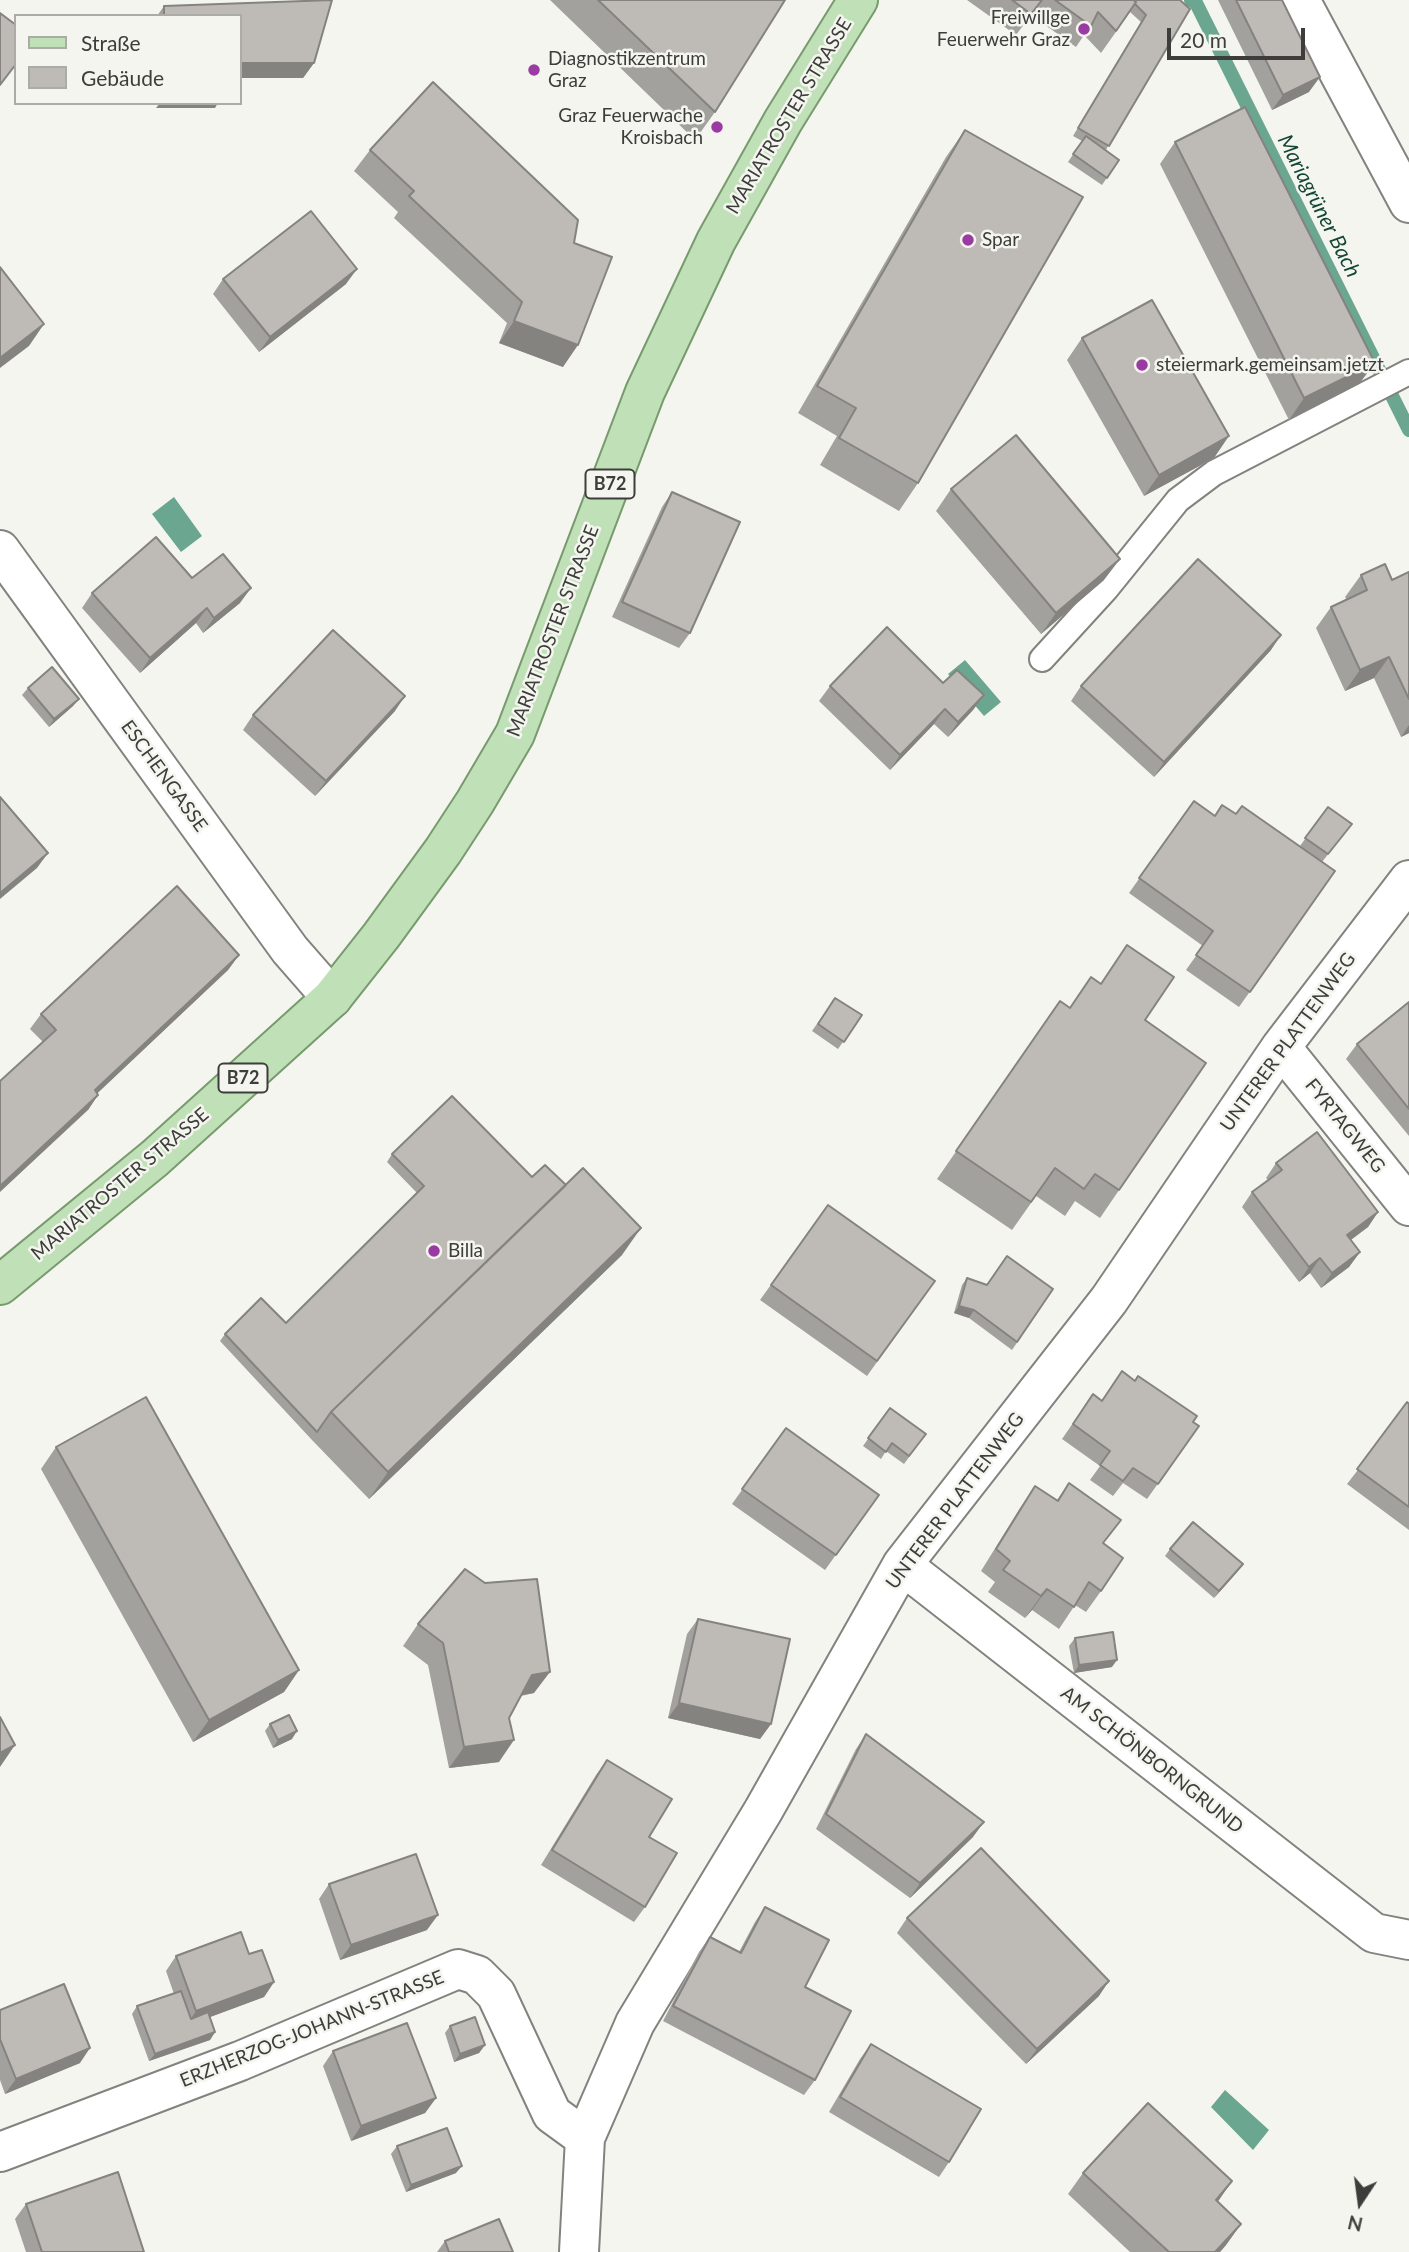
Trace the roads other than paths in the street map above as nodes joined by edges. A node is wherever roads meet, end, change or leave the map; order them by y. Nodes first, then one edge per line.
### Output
1 (858, 0) edge
2 (1300, 0) edge
3 (1409, 203) edge
4 (1404, 374) edge
5 (0, 550) edge
6 (1042, 659) dead end
7 (1409, 880) edge
8 (332, 998) junction
9 (1281, 1046) junction
10 (1409, 1206) edge
11 (0, 1285) edge
12 (902, 1565) junction
13 (1409, 1940) edge
14 (585, 2138) junction
15 (0, 2152) edge
16 (579, 2252) edge

1 - 8 main road, MARIATROSTER STRASSE / B72
2 - 3 street
4 - 6 lane
5 - 8 street, ESCHENGASSE
7 - 9 street, UNTERER PLATTENWEG
8 - 11 main road, MARIATROSTER STRASSE / B72
9 - 10 street, FYRTAGWEG
9 - 12 street, UNTERER PLATTENWEG
12 - 13 street, AM SCHÖNBORNGRUND
12 - 14 street, UNTERER PLATTENWEG
14 - 15 street, ERZHERZOG-JOHANN-STRASSE
14 - 16 street, UNTERER PLATTENWEG

